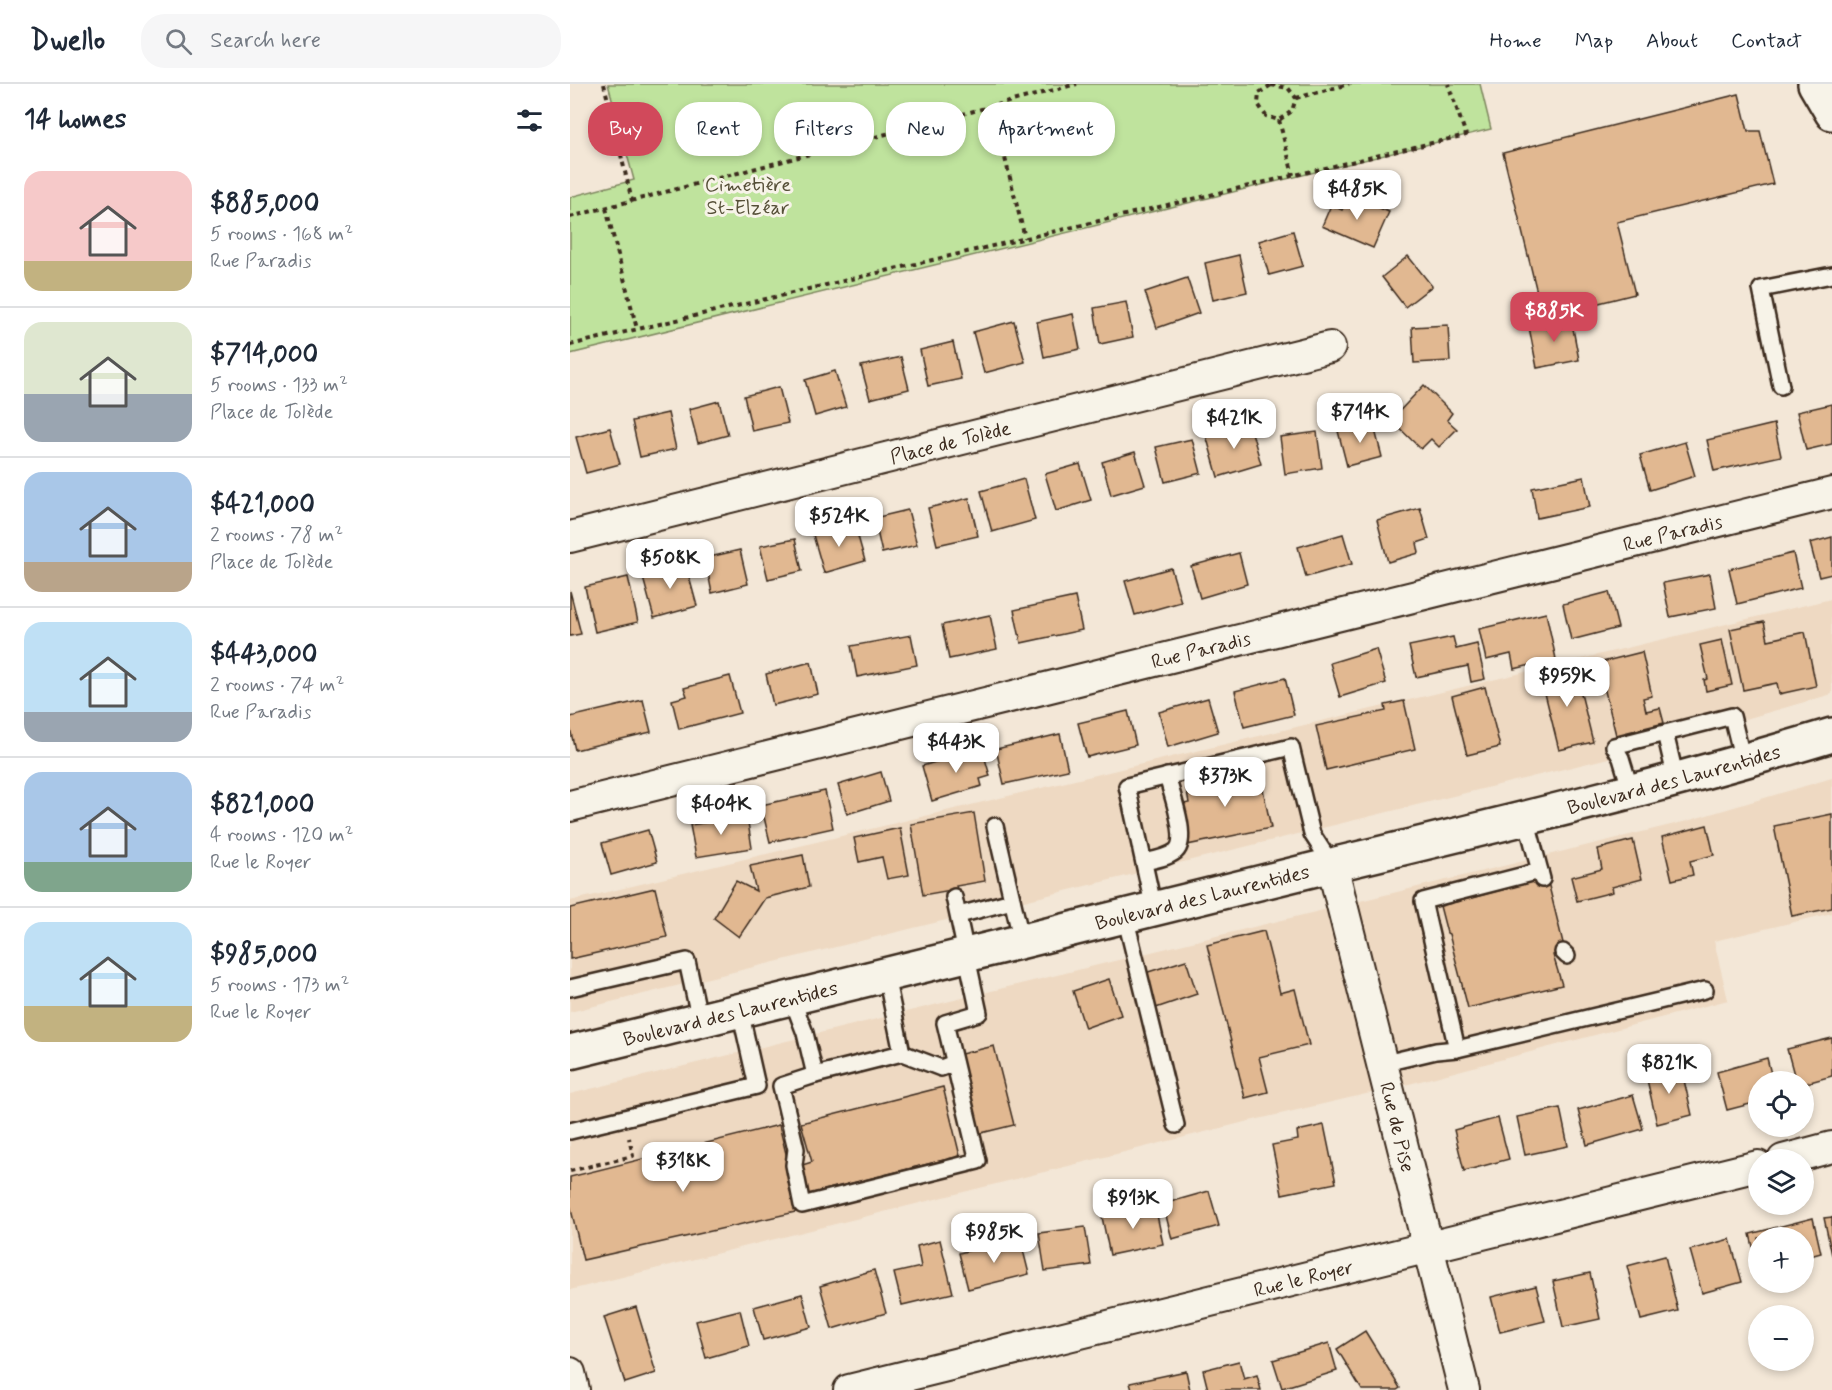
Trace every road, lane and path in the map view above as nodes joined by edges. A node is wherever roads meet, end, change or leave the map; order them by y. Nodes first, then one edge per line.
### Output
1 (604, 84) edge
2 (1077, 84) edge
3 (1349, 84) edge
4 (1448, 84) edge
5 (1271, 85) edge
6 (1296, 98) junction
7 (1007, 102) edge
8 (978, 110) edge
9 (1278, 120) junction
10 (1004, 156) edge
11 (1293, 175) junction
12 (632, 201) junction
13 (606, 208) junction
14 (570, 217) edge
15 (1025, 238) junction
16 (1832, 276) edge
17 (637, 329) junction
18 (570, 345) edge
19 (1330, 347) dead end
20 (1781, 386) dead end
21 (1832, 493) edge
22 (570, 537) edge
23 (1665, 733) junction
24 (1832, 735) edge
25 (1743, 761) junction
26 (1167, 776) junction
27 (1676, 779) junction
28 (1630, 791) junction
29 (570, 806) edge
30 (1526, 818) junction
31 (994, 826) dead end
32 (1143, 862) junction
33 (1332, 865) junction
34 (954, 897) dead end
35 (1012, 901) junction
36 (1140, 913) junction
37 (958, 915) junction
38 (1022, 942) junction
39 (967, 956) junction
40 (885, 976) junction
41 (570, 988) edge
42 (1705, 990) dead end
43 (792, 999) junction
44 (740, 1011) junction
45 (700, 1021) junction
46 (1457, 1049) junction
47 (570, 1052) edge
48 (902, 1053) junction
49 (954, 1064) junction
50 (1380, 1064) junction
51 (815, 1076) junction
52 (1176, 1125) dead end
53 (570, 1131) edge
54 (1832, 1147) edge
55 (1814, 1152) edge
56 (633, 1156) dead end
57 (1748, 1168) edge
58 (570, 1171) edge
59 (1428, 1248) junction
60 (570, 1373) edge
61 (574, 1390) edge
62 (849, 1390) edge
63 (1464, 1390) edge

1 - 12 path
2 - 7 path
3 - 6 path
4 - 11 path
5 - 6 path
5 - 9 path
6 - 9 path
8 - 12 path
9 - 11 path
10 - 15 path
11 - 15 path
12 - 13 path
13 - 14 path
13 - 17 path
15 - 17 path
16 - 20 lane
17 - 18 path
19 - 22 street, Place de Tolède
21 - 29 street, Rue Paradis
23 - 25 lane
23 - 27 lane
23 - 28 lane
24 - 25 main road, Boulevard des Laurentides
25 - 27 main road, Boulevard des Laurentides
26 - 32 lane
26 - 32 lane
26 - 33 lane
27 - 28 main road, Boulevard des Laurentides
28 - 30 main road, Boulevard des Laurentides
30 - 33 main road, Boulevard des Laurentides
30 - 46 lane
31 - 35 lane
32 - 36 lane
33 - 36 main road, Boulevard des Laurentides
33 - 50 street, Rue de Pise
34 - 37 lane
35 - 37 lane
35 - 38 lane
36 - 38 main road, Boulevard des Laurentides
36 - 52 lane
37 - 39 lane
38 - 39 main road, Boulevard des Laurentides
39 - 40 main road, Boulevard des Laurentides
39 - 49 lane
40 - 43 main road, Boulevard des Laurentides
40 - 48 lane
41 - 45 lane
42 - 46 lane
43 - 44 main road, Boulevard des Laurentides
43 - 51 lane
44 - 45 main road, Boulevard des Laurentides
44 - 53 lane
45 - 47 main road, Boulevard des Laurentides
46 - 50 lane
48 - 49 lane
48 - 51 lane
49 - 51 lane
50 - 59 street, Rue de Pise
54 - 55 street
56 - 58 path
57 - 59 street, Rue le Royer
59 - 62 street, Rue le Royer
59 - 63 street, Rue de Pise
60 - 61 street

